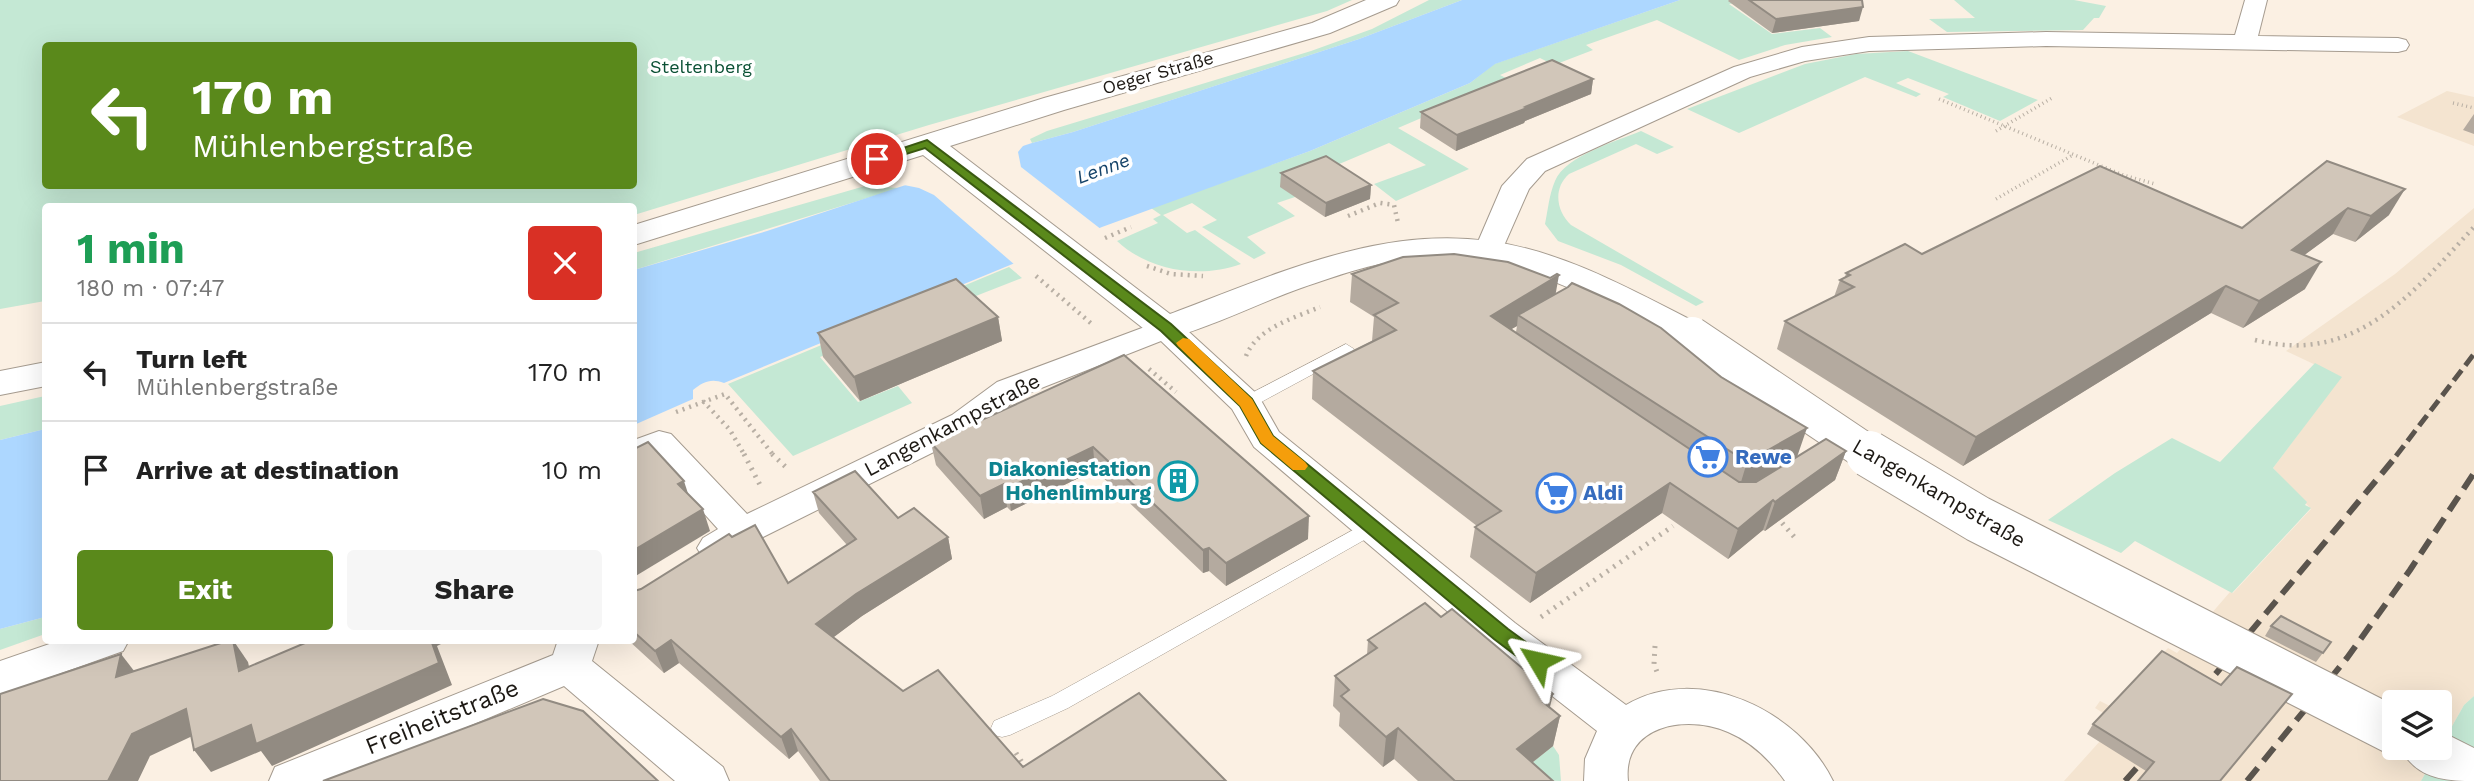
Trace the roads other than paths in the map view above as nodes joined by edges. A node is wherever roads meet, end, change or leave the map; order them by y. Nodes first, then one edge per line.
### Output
1 (1387, 0) edge
2 (2256, 0) edge
3 (2245, 41) junction
4 (2398, 45) dead end
5 (935, 150) junction
6 (637, 234) edge
7 (1489, 251) junction
8 (1166, 328) junction
9 (1346, 349) dead end
10 (42, 375) edge
11 (0, 383) edge
12 (1246, 403) junction
13 (637, 452) edge
14 (1373, 526) junction
15 (742, 532) junction
16 (690, 565) edge
17 (97, 644) edge
18 (574, 653) edge
19 (0, 678) edge
20 (2382, 725) edge
21 (1624, 727) junction
22 (1002, 728) dead end
23 (2450, 760) edge
24 (2474, 773) edge
25 (291, 781) edge
26 (707, 781) edge
27 (1606, 781) edge
28 (1811, 781) edge

1 - 5 street, Oeger Straße
2 - 3 street
3 - 4 street
3 - 7 street
5 - 6 street, Oeger Straße
5 - 8 street
7 - 8 street, Langenkampstraße
7 - 20 street, Langenkampstraße, bridge
8 - 12 street
8 - 15 street, Langenkampstraße
9 - 12 lane
10 - 11 street
12 - 14 street
13 - 15 street
14 - 21 street
14 - 22 lane
15 - 16 street
17 - 19 street
18 - 25 street, Freiheitstraße
18 - 26 street
21 - 27 street
21 - 28 street
23 - 24 street

